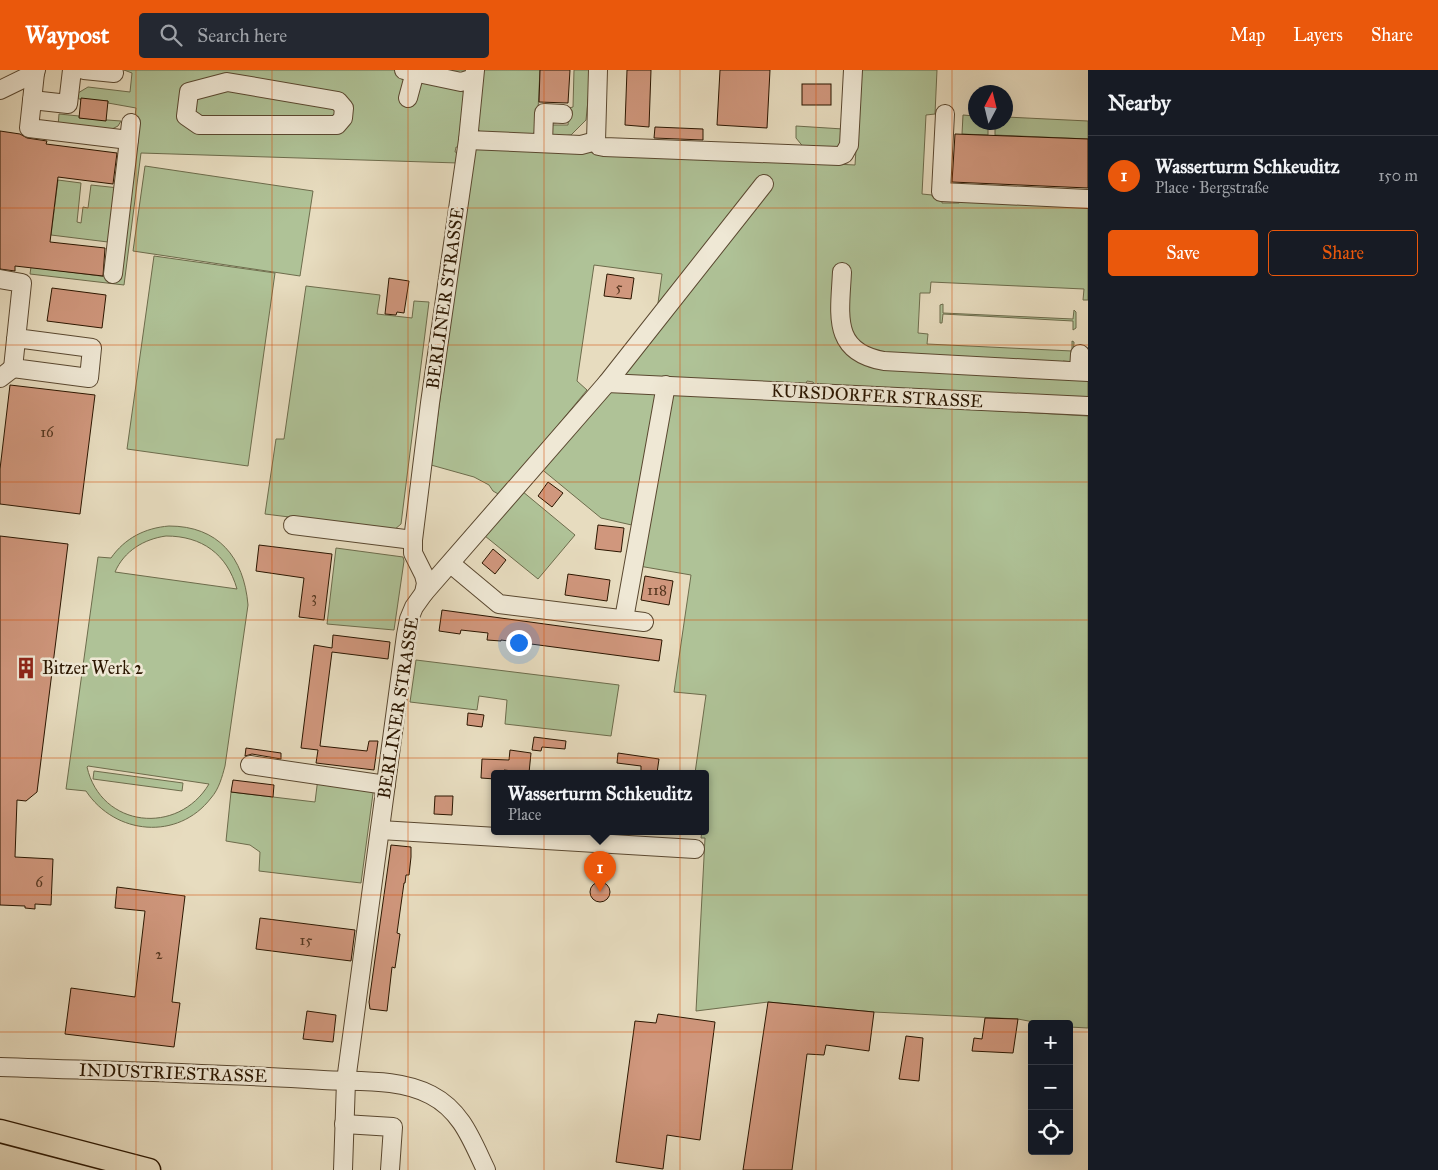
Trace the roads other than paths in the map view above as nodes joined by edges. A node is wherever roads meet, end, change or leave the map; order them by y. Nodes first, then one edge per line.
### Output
1 (72, 70) edge
2 (84, 70) edge
3 (598, 70) edge
4 (853, 70) edge
5 (409, 71) edge
6 (35, 72) edge
7 (114, 73) dead end
8 (474, 74) edge
9 (228, 76) edge
10 (0, 90) edge
11 (408, 98) dead end
12 (32, 100) junction
13 (563, 114) dead end
14 (945, 114) dead end
15 (468, 140) junction
16 (596, 142) junction
17 (543, 143) junction
18 (764, 184) dead end
19 (1088, 199) edge
20 (842, 272) dead end
21 (113, 274) dead end
22 (0, 279) edge
23 (16, 338) junction
24 (1082, 366) edge
25 (6, 373) edge
26 (607, 383) junction
27 (666, 385) junction
28 (1088, 406) edge
29 (293, 526) dead end
30 (413, 540) junction
31 (451, 564) junction
32 (424, 593) junction
33 (624, 619) junction
34 (644, 622) dead end
35 (250, 766) dead end
36 (386, 785) junction
37 (380, 830) junction
38 (695, 848) dead end
39 (0, 1067) edge
40 (346, 1081) junction
41 (344, 1124) junction
42 (0, 1131) edge
43 (0, 1146) edge
44 (90, 1170) edge
45 (149, 1170) edge
46 (343, 1170) edge
47 (390, 1170) edge
48 (486, 1170) edge

1 - 12 street
2 - 7 street
3 - 16 street
4 - 16 street
5 - 8 street
5 - 11 street
6 - 10 street
6 - 12 street
8 - 15 street, BERLINER STRASSE
9 - 9 street
12 - 21 street
13 - 17 street
14 - 19 street
15 - 17 street
15 - 30 street, BERLINER STRASSE
16 - 17 street
18 - 26 street
20 - 24 street
22 - 23 street
23 - 25 street
23 - 25 street
26 - 27 street, KURSDORFER STRASSE
26 - 31 street
27 - 28 street, KURSDORFER STRASSE
27 - 33 street
29 - 30 street
30 - 32 street, BERLINER STRASSE
31 - 32 street
31 - 33 street
32 - 36 street, BERLINER STRASSE
33 - 34 street
35 - 36 street
36 - 37 street, BERLINER STRASSE
37 - 38 street
37 - 40 street, BERLINER STRASSE
39 - 40 street, INDUSTRIESTRASSE
40 - 41 street, BERLINER STRASSE
40 - 48 street, INDUSTRIESTRASSE
41 - 46 street, BERLINER STRASSE
41 - 47 street
42 - 45 main road
43 - 44 main road

